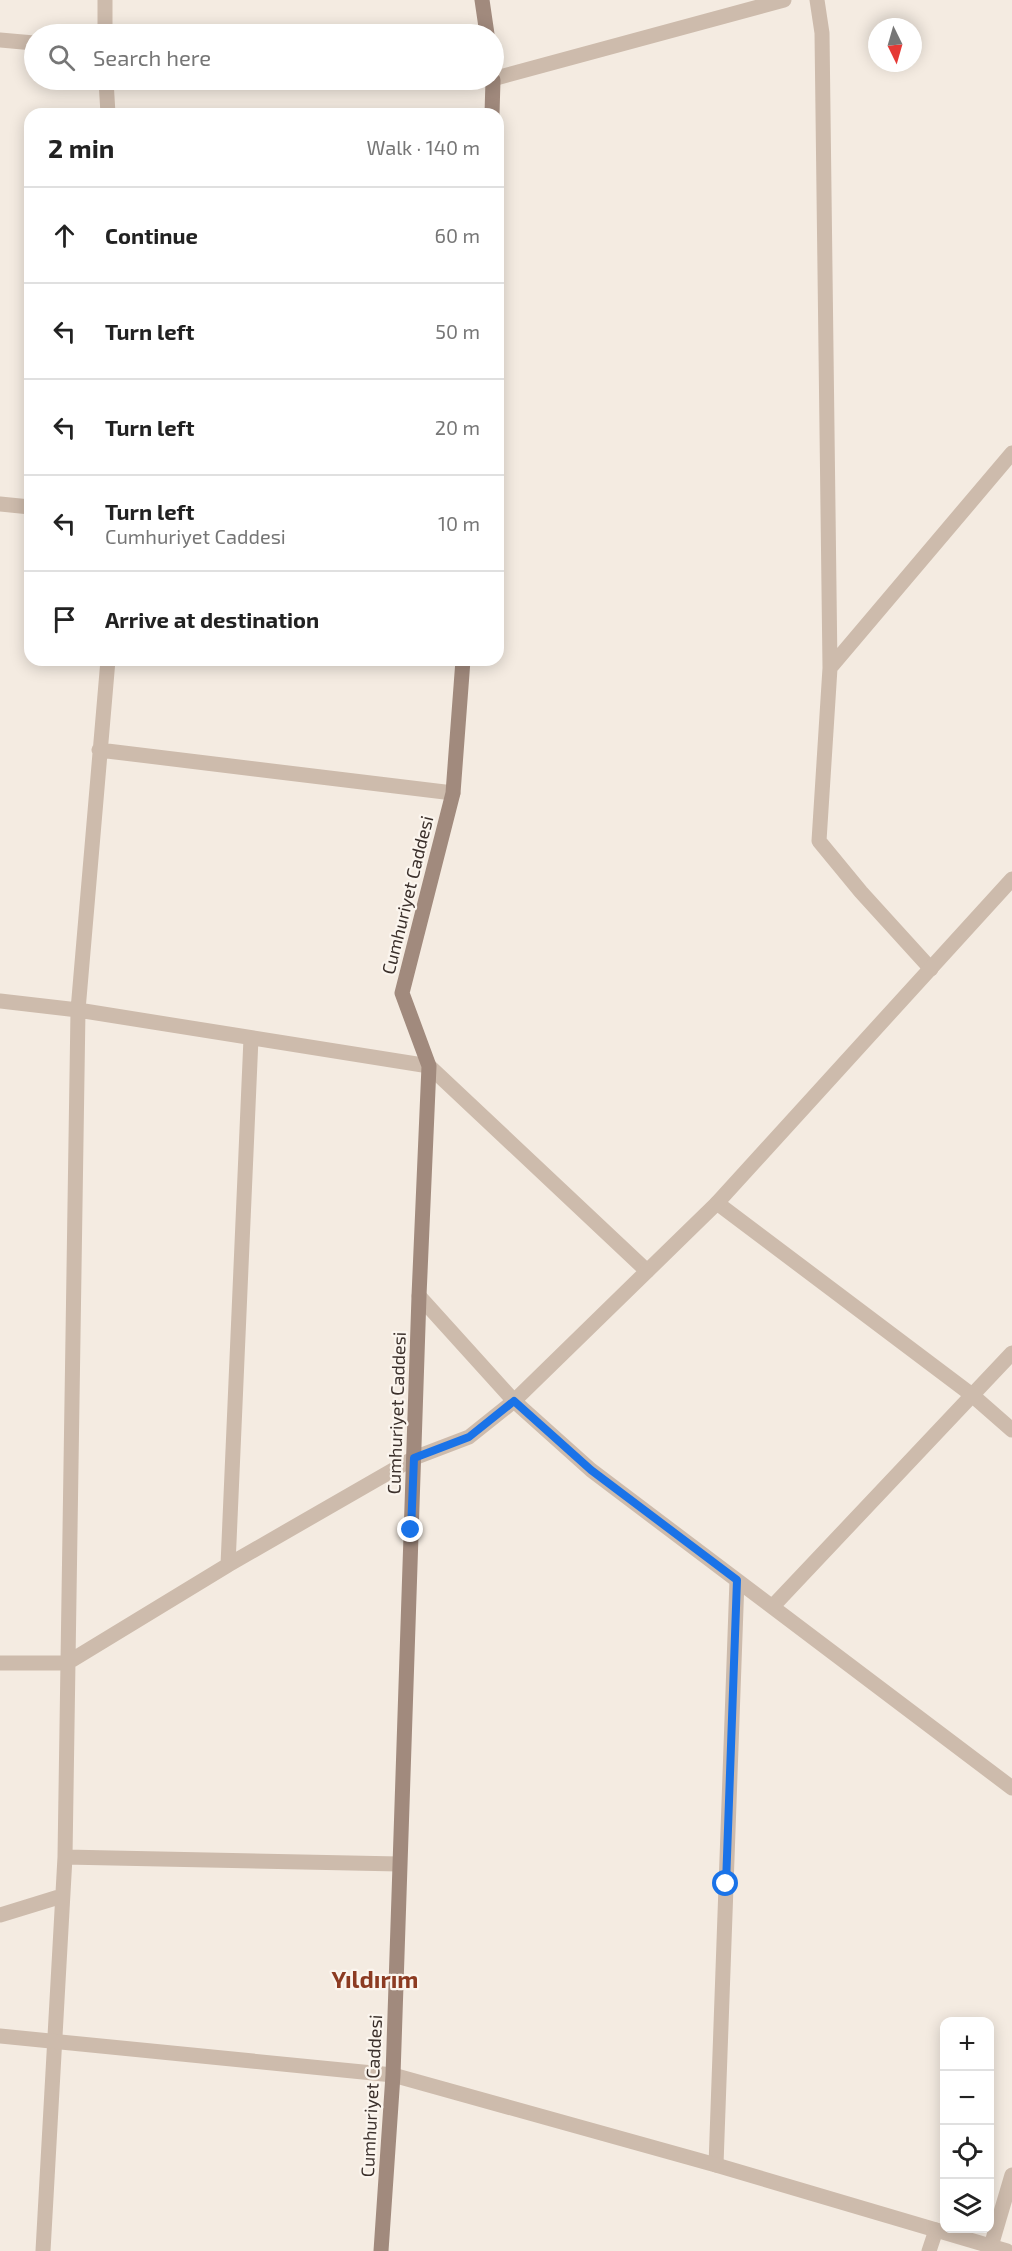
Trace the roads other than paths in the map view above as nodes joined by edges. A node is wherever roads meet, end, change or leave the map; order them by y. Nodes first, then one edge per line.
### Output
1 (105, 0) edge
2 (482, 0) edge
3 (784, 0) edge
4 (817, 0) edge
5 (105, 24) edge
6 (486, 24) edge
7 (0, 40) edge
8 (24, 42) edge
9 (504, 77) edge
10 (107, 90) edge
11 (492, 90) edge
12 (108, 108) edge
13 (492, 108) edge
14 (1012, 453) edge
15 (0, 504) edge
16 (24, 506) edge
17 (107, 666) edge
18 (463, 666) edge
19 (830, 668) junction
20 (99, 750) junction
21 (453, 793) junction
22 (1012, 879) edge
23 (932, 969) junction
24 (0, 1001) edge
25 (78, 1011) junction
26 (251, 1038) junction
27 (429, 1066) junction
28 (717, 1203) junction
29 (647, 1271) junction
30 (418, 1296) junction
31 (1012, 1353) edge
32 (972, 1395) junction
33 (514, 1401) junction
34 (1012, 1430) edge
35 (414, 1458) junction
36 (228, 1565) junction
37 (737, 1580) junction
38 (773, 1606) junction
39 (0, 1663) edge
40 (67, 1663) junction
41 (1012, 1788) edge
42 (64, 1857) junction
43 (399, 1864) junction
44 (62, 1896) junction
45 (0, 1915) edge
46 (0, 2036) edge
47 (55, 2040) junction
48 (393, 2075) junction
49 (716, 2165) junction
50 (1012, 2175) edge
51 (936, 2229) junction
52 (991, 2246) junction
53 (43, 2251) edge
54 (381, 2251) edge
55 (929, 2251) edge
56 (1007, 2251) edge

1 - 5 street
2 - 6 main road
3 - 9 street
4 - 19 street
7 - 8 street
10 - 12 street
11 - 13 main road
14 - 19 street
15 - 16 street
17 - 20 street
18 - 21 main road, Cumhuriyet Caddesi
19 - 23 street
20 - 21 street
20 - 25 street
21 - 27 main road, Cumhuriyet Caddesi
22 - 23 street
23 - 28 street
24 - 25 street
25 - 26 street
25 - 40 street
26 - 27 street
26 - 36 street
27 - 29 street
27 - 30 main road, Cumhuriyet Caddesi
28 - 29 street
28 - 32 street
29 - 33 street
30 - 33 street
30 - 35 main road, Cumhuriyet Caddesi
31 - 32 street
32 - 34 street
32 - 38 street
33 - 35 street
33 - 37 street
35 - 36 street
35 - 43 main road, Cumhuriyet Caddesi
36 - 40 street
37 - 38 street
37 - 49 street
38 - 41 street
39 - 40 street
40 - 42 street
42 - 43 street
42 - 44 street
43 - 48 main road, Cumhuriyet Caddesi
44 - 45 street
44 - 47 street
46 - 47 street
47 - 48 street
47 - 53 street
48 - 49 street
48 - 54 main road, Cumhuriyet Caddesi
49 - 51 street
50 - 52 street
51 - 52 street
51 - 55 street
52 - 56 street

